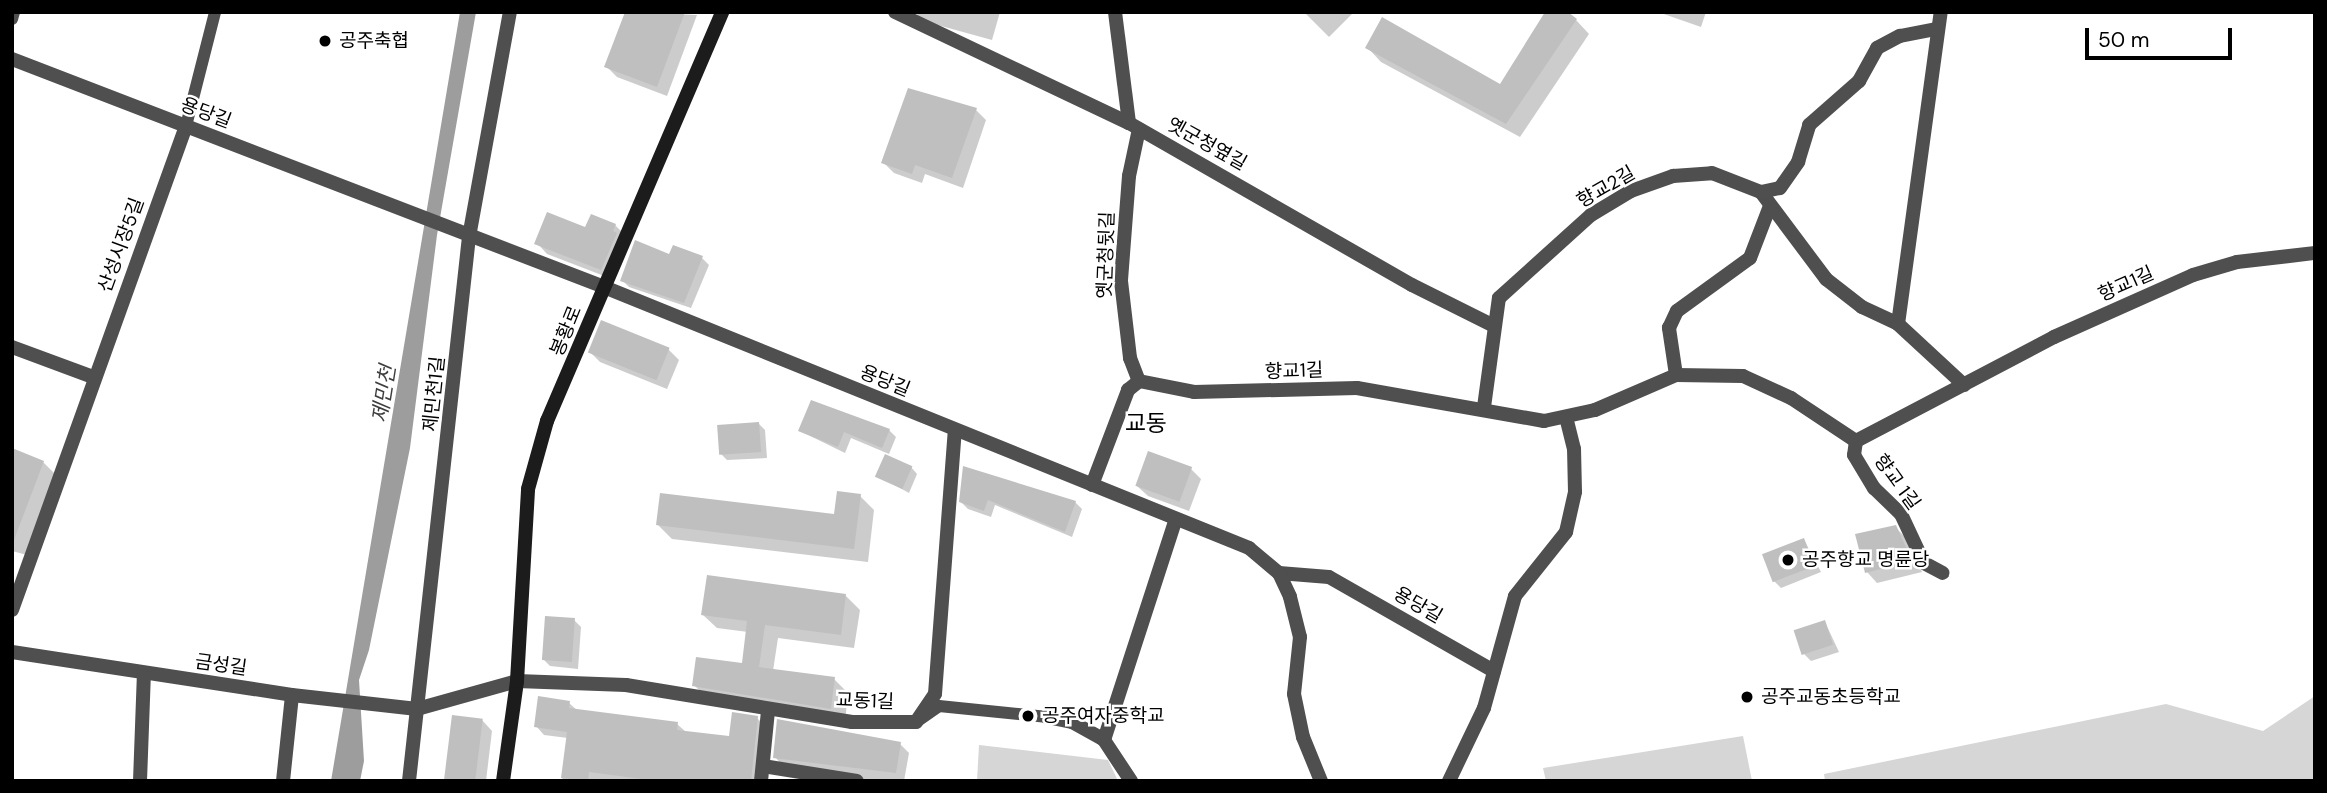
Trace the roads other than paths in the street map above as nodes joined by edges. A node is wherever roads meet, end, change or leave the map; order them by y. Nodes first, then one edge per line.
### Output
1 (14, 12) edge
2 (215, 12) edge
3 (510, 12) edge
4 (722, 12) edge
5 (895, 12) edge
6 (1115, 12) edge
7 (1941, 12) edge
8 (12, 19) edge
9 (1937, 29) junction
10 (12, 59) edge
11 (186, 126) junction
12 (1134, 126) junction
13 (1761, 192) junction
14 (1770, 206) junction
15 (469, 237) junction
16 (2315, 253) edge
17 (604, 287) junction
18 (1898, 324) junction
19 (1492, 325) junction
20 (12, 347) edge
21 (1676, 375) junction
22 (93, 377) junction
23 (1139, 381) junction
24 (1964, 385) junction
25 (1484, 407) junction
26 (1566, 418) junction
27 (955, 430) junction
28 (1856, 441) junction
29 (1092, 485) junction
30 (1176, 519) junction
31 (1279, 573) junction
32 (1943, 573) dead end
33 (12, 610) edge
34 (12, 652) edge
35 (1494, 671) junction
36 (144, 673) junction
37 (517, 681) junction
38 (292, 695) junction
39 (417, 709) junction
40 (768, 711) junction
41 (1047, 717) joint
42 (916, 722) junction
43 (1104, 740) junction
44 (762, 773) edge
45 (140, 781) edge
46 (283, 781) edge
47 (409, 781) edge
48 (503, 781) edge
49 (857, 781) edge
50 (1131, 781) edge
51 (1321, 781) edge
52 (1448, 781) edge

1 - 8 street
2 - 11 street
3 - 15 street, 제민천1길
4 - 17 main road, 봉황로
5 - 12 street, 옛군청옆길
6 - 12 street, 옛군청뒷길
7 - 9 street
9 - 13 street
9 - 18 street
10 - 11 street, 용당길
11 - 15 street, 용당길
11 - 22 street, 산성시장5길
12 - 19 street, 옛군청옆길
12 - 23 street, 옛군청뒷길
13 - 14 street
13 - 19 street, 향교2길
14 - 18 street
14 - 21 street
15 - 17 street, 용당길
15 - 39 street, 제민천1길
16 - 24 street, 향교1길
17 - 27 street, 용당길
17 - 37 main road, 봉황로
18 - 24 street
19 - 25 street, 향교2길
20 - 22 street
21 - 26 street, 향교1길
21 - 28 street, 향교1길
22 - 33 street, 산성시장5길
23 - 25 street, 향교1길
23 - 29 street
24 - 28 street, 향교1길
25 - 26 street, 향교1길
26 - 35 street
27 - 29 street, 용당길
27 - 42 street, 교동1길
28 - 32 street, 향교 1길
29 - 30 street, 용당길
30 - 31 street, 용당길
30 - 43 street
31 - 35 street, 용당길
31 - 51 street
34 - 36 street, 금성길
35 - 52 street
36 - 38 street, 금성길
36 - 45 street
37 - 39 street
37 - 40 street, 교동1길
37 - 48 main road, 봉황로
38 - 39 street, 금성길
38 - 46 street
39 - 47 street, 제민천1길
40 - 42 street, 교동1길
40 - 44 street
41 - 42 street
41 - 43 street
43 - 50 street
44 - 49 street

